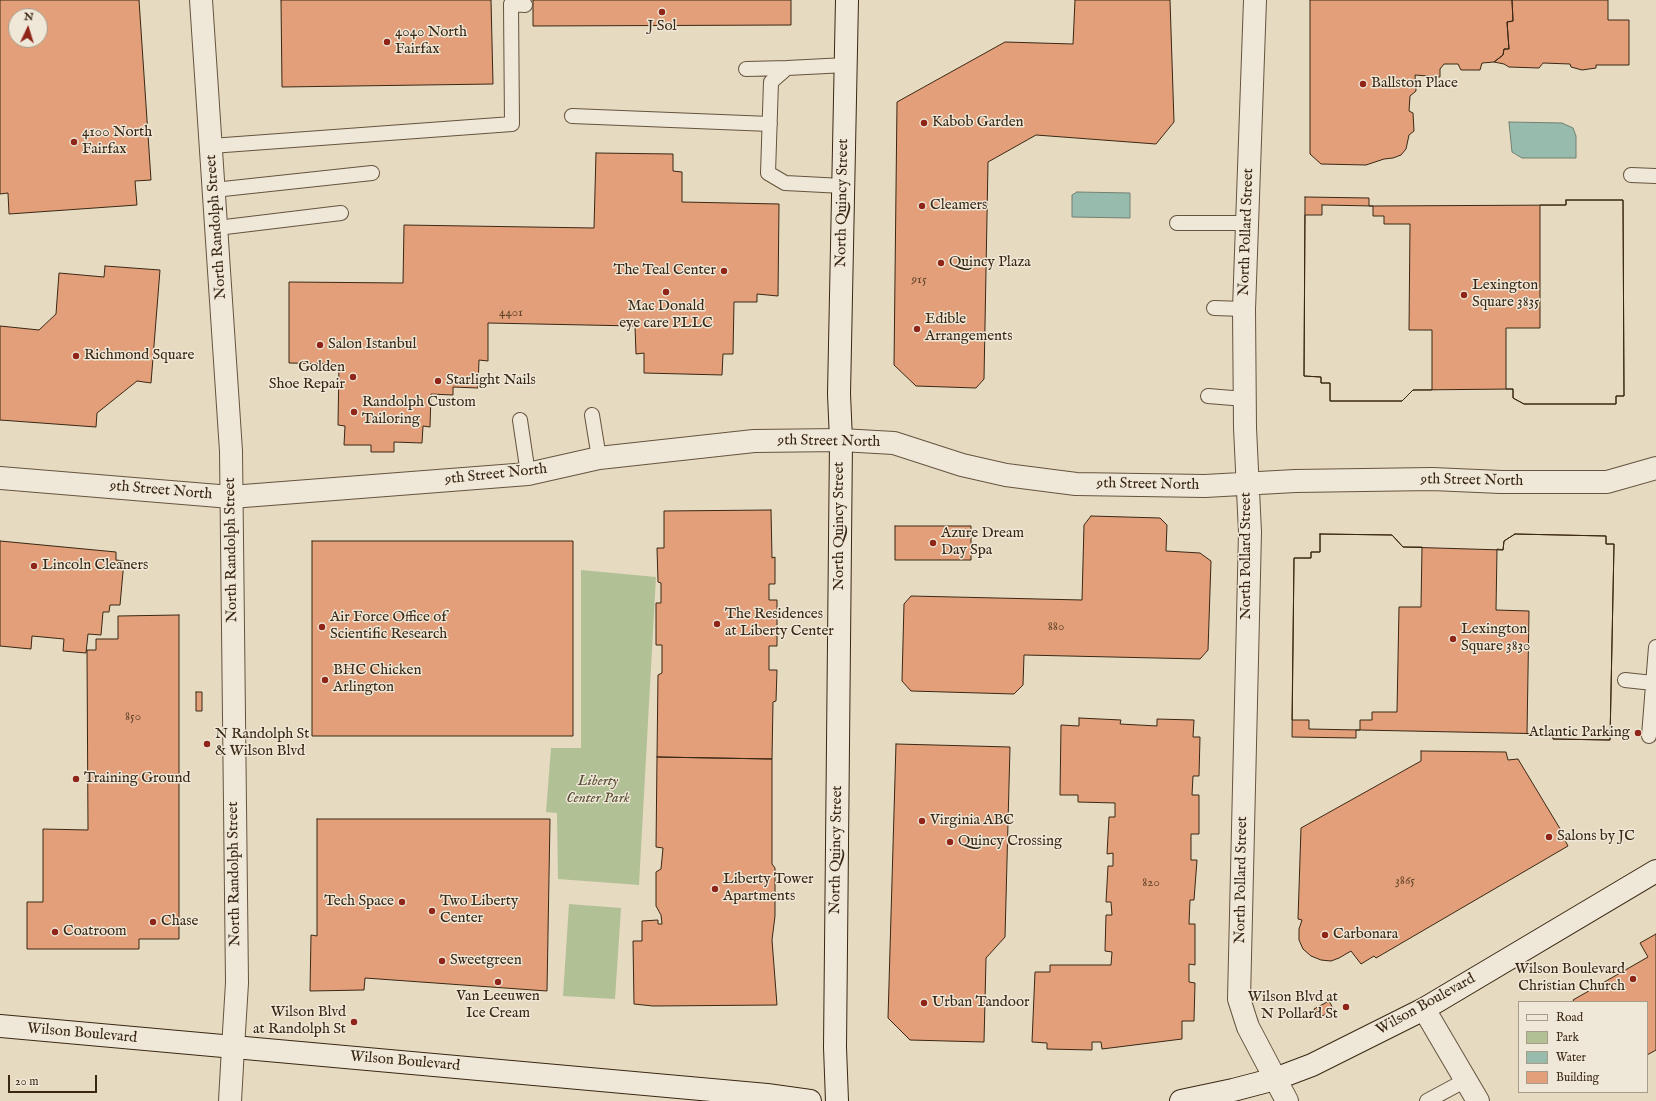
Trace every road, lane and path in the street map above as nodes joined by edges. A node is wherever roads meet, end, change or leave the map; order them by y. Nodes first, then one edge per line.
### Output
1 (201, 0) edge
2 (847, 0) edge
3 (1255, 0) edge
4 (524, 5) dead end
5 (846, 65) junction
6 (787, 68) junction
7 (746, 69) dead end
8 (572, 116) dead end
9 (770, 124) junction
10 (211, 146) junction
11 (372, 173) dead end
12 (1631, 175) dead end
13 (1656, 176) edge
14 (843, 186) junction
15 (214, 190) junction
16 (341, 213) dead end
17 (1177, 223) dead end
18 (1246, 223) junction
19 (217, 228) junction
20 (1214, 308) dead end
21 (1244, 309) junction
22 (1208, 396) dead end
23 (1245, 399) junction
24 (592, 415) dead end
25 (520, 420) dead end
26 (840, 440) junction
27 (599, 458) junction
28 (1656, 468) edge
29 (528, 474) junction
30 (0, 478) edge
31 (1247, 483) junction
32 (231, 497) junction
33 (1656, 647) edge
34 (1625, 680) dead end
35 (1653, 683) junction
36 (1649, 736) dead end
37 (1656, 871) edge
38 (1424, 1009) junction
39 (0, 1026) edge
40 (233, 1048) junction
41 (1274, 1079) junction
42 (1466, 1080) junction
43 (230, 1101) edge
44 (810, 1101) edge
45 (837, 1101) edge
46 (1181, 1101) edge
47 (1287, 1101) edge
48 (1427, 1101) edge
49 (1478, 1101) edge

1 - 10 street, North Randolph Street
2 - 5 street, North Quincy Street
3 - 18 street, North Pollard Street
4 - 10 lane
5 - 6 lane
5 - 14 street, North Quincy Street
6 - 7 lane
6 - 9 lane
8 - 9 lane
9 - 14 lane
10 - 15 street, North Randolph Street
11 - 15 lane
12 - 13 lane
14 - 26 street, North Quincy Street
15 - 19 street, North Randolph Street
16 - 19 lane
17 - 18 lane
18 - 21 street, North Pollard Street
19 - 32 street, North Randolph Street
20 - 21 lane
21 - 23 street, North Pollard Street
22 - 23 lane
23 - 31 street, North Pollard Street
24 - 27 lane
25 - 29 lane
26 - 27 street, 9th Street North
26 - 31 street, 9th Street North
26 - 45 street, North Quincy Street
27 - 29 street, 9th Street North
28 - 31 street, 9th Street North
29 - 32 street, 9th Street North
30 - 32 street, 9th Street North
31 - 41 street, North Pollard Street
32 - 40 street, North Randolph Street
33 - 35 lane
34 - 35 lane
35 - 36 lane
37 - 38 street, Wilson Boulevard
38 - 41 street, Wilson Boulevard
38 - 42 street
39 - 40 street, Wilson Boulevard
40 - 43 street, North Randolph Street
40 - 44 street, Wilson Boulevard
41 - 46 street, Wilson Boulevard
41 - 47 street, North Pollard Street
42 - 48 lane
42 - 49 street

